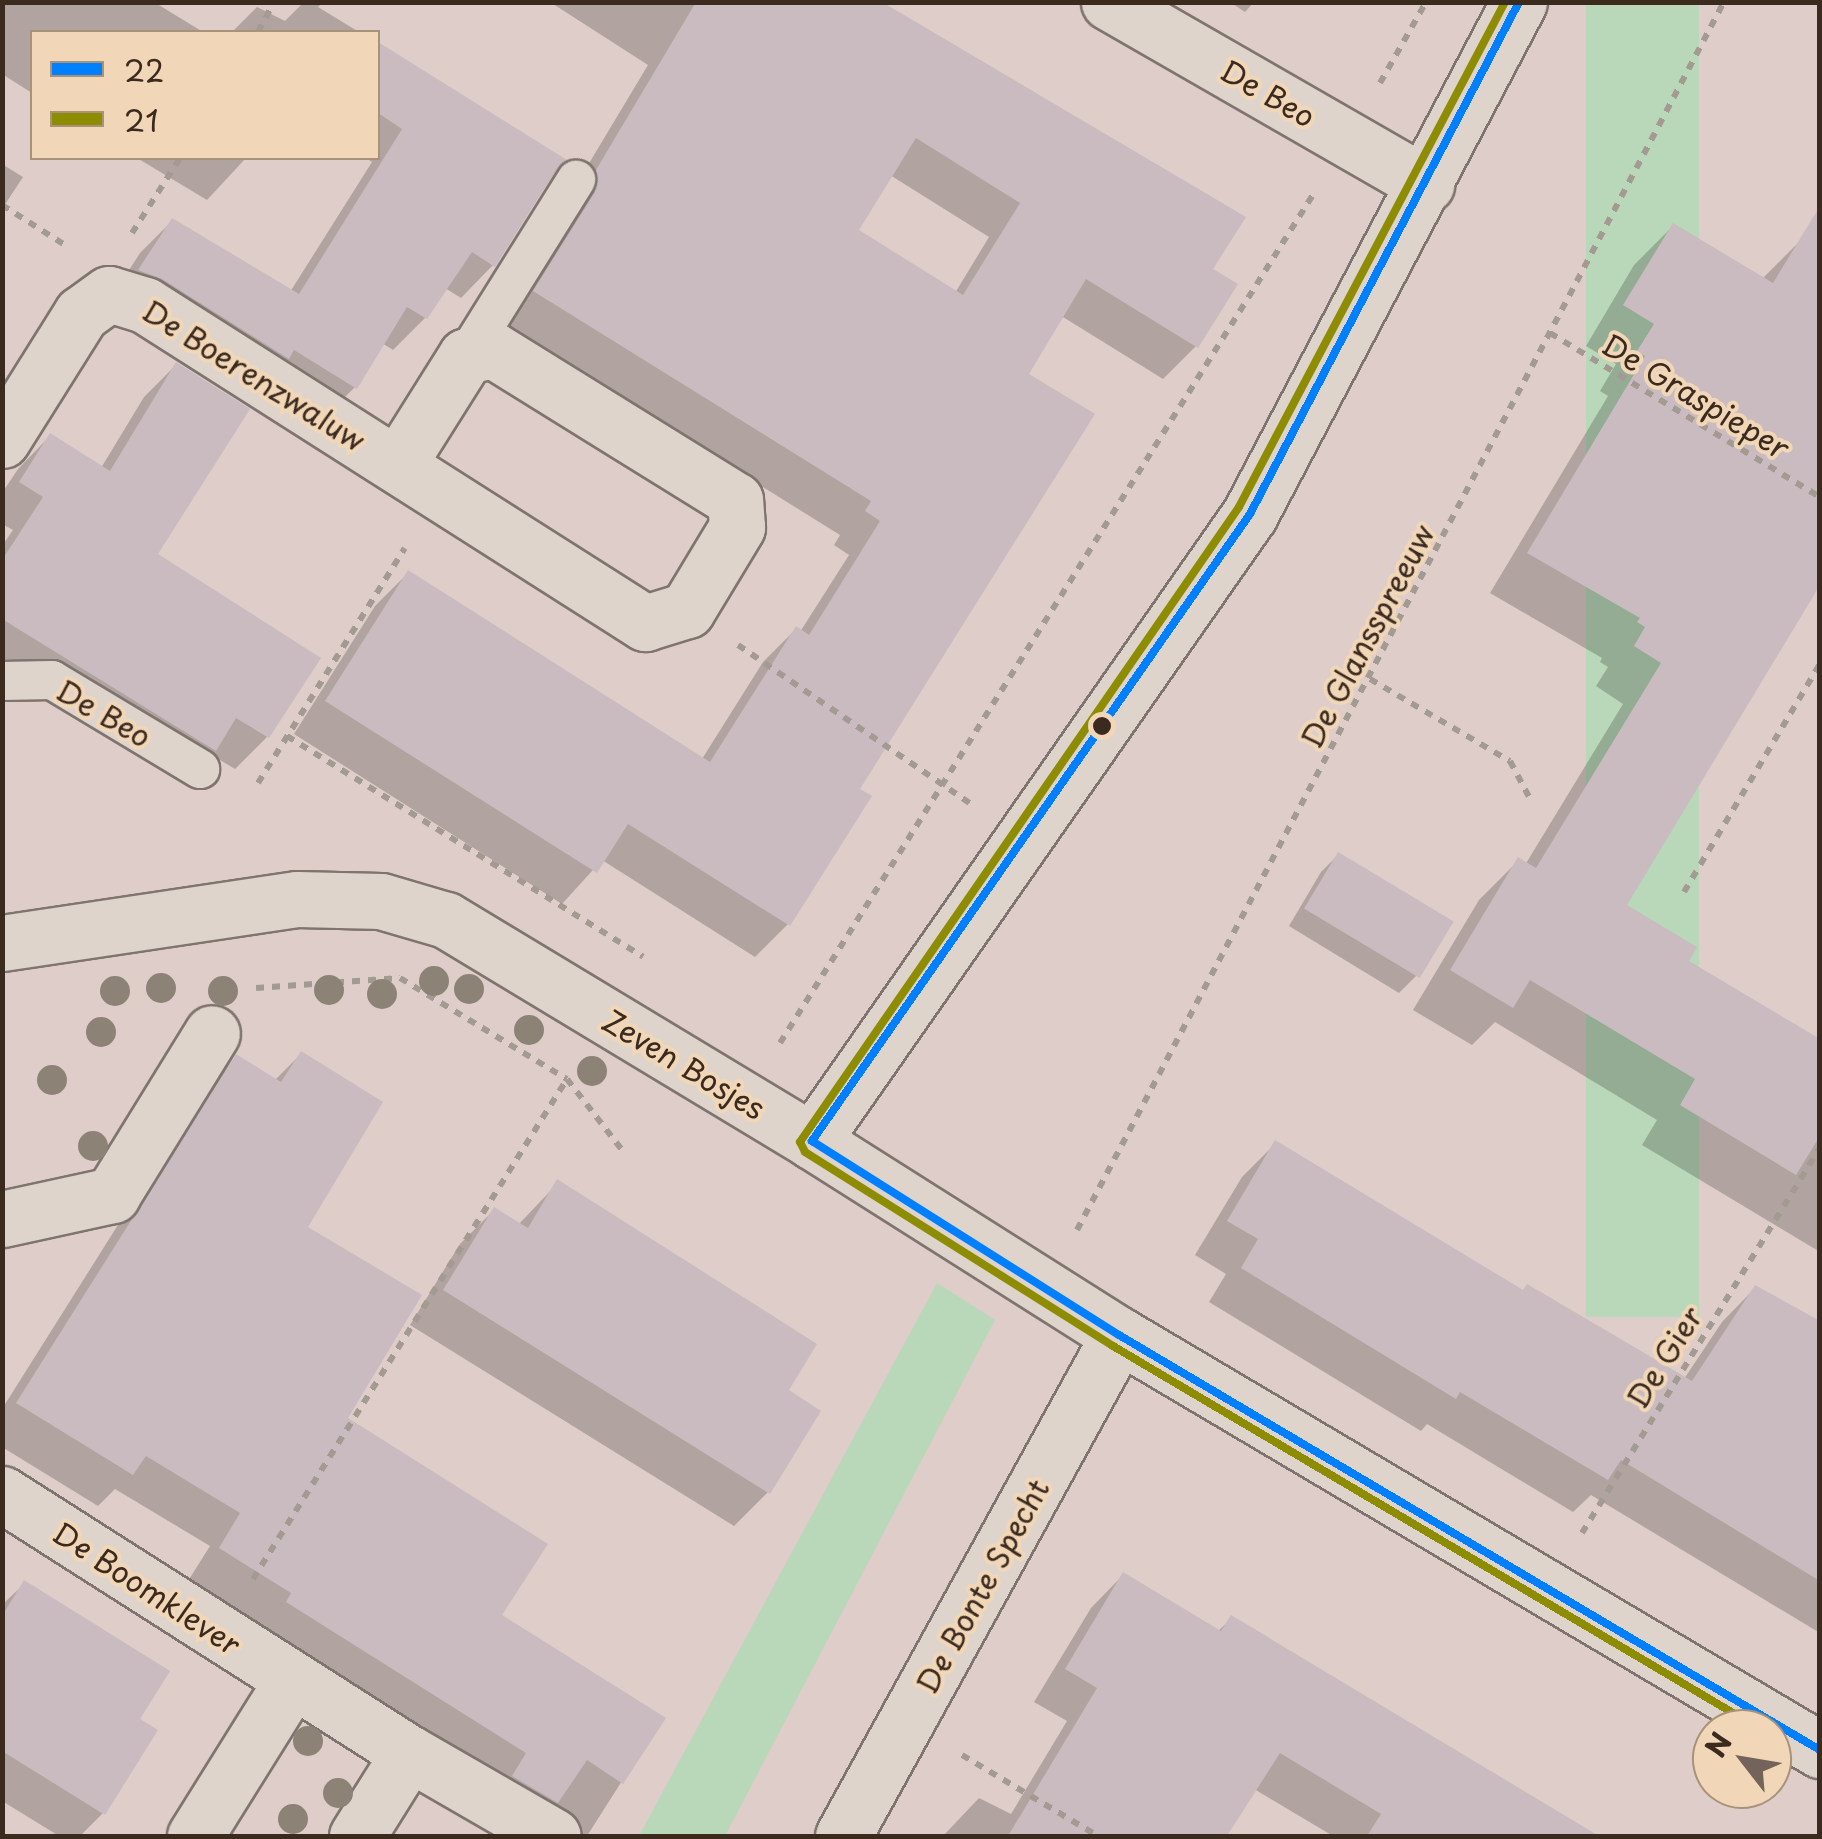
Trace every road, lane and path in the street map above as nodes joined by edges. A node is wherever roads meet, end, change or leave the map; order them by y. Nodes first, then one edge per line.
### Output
1 (274, 2) edge
2 (1109, 2) edge
3 (1426, 2) edge
4 (1519, 2) edge
5 (1724, 2) edge
6 (259, 30) edge
7 (1348, 139) junction
8 (179, 160) edge
9 (576, 180) dead end
10 (1426, 184) junction
11 (2, 205) edge
12 (111, 284) junction
13 (1550, 333) junction
14 (466, 356) junction
15 (2, 440) edge
16 (419, 478) junction
17 (1820, 497) edge
18 (687, 610) junction
19 (1820, 664) edge
20 (1370, 680) junction
21 (2, 681) edge
22 (288, 736) junction
23 (200, 768) joint
24 (944, 786) junction
25 (1529, 796) dead end
26 (1022, 838) junction
27 (1684, 892) dead end
28 (2, 944) edge
29 (649, 961) dead end
30 (764, 1032) dead end
31 (212, 1034) joint
32 (780, 1043) junction
33 (566, 1079) junction
34 (849, 1085) junction
35 (812, 1141) junction
36 (1820, 1148) edge
37 (622, 1150) dead end
38 (2, 1219) edge
39 (1046, 1289) junction
40 (1119, 1335) junction
41 (2, 1494) edge
42 (1547, 1589) junction
43 (218, 1635) junction
44 (292, 1681) junction
45 (908, 1722) junction
46 (1820, 1750) edge
47 (408, 1753) junction
48 (194, 1836) edge
49 (357, 1836) edge
50 (554, 1836) edge
51 (843, 1836) edge
52 (1098, 1836) edge

1 - 6 path
2 - 7 street, De Beo
3 - 7 path
4 - 10 street
5 - 13 path, De Glansspreeuw
7 - 10 street, De Beo
7 - 24 path
8 - 12 path
9 - 14 lane
10 - 26 street
11 - 12 path
12 - 15 street, De Boerenzwaluw
12 - 16 street, De Boerenzwaluw
13 - 17 path, De Graspieper
13 - 20 path, De Glansspreeuw
14 - 16 street, De Boerenzwaluw
14 - 18 street
16 - 18 street, De Boerenzwaluw
16 - 22 path
18 - 24 path
19 - 27 path
20 - 25 path
20 - 39 path, De Glansspreeuw
21 - 23 lane, De Beo
22 - 23 path
22 - 29 path
24 - 26 path
24 - 32 path
26 - 34 street
28 - 35 street, Zeven Bosjes
30 - 32 path
31 - 33 path
31 - 38 street
32 - 34 path
33 - 37 path
33 - 43 path
34 - 35 street
35 - 39 street, Zeven Bosjes
36 - 42 path, De Gier
39 - 40 street, Zeven Bosjes
40 - 42 street, Zeven Bosjes
40 - 45 street, De Bonte Specht
41 - 43 street, De Boomklever
42 - 46 street, Zeven Bosjes
43 - 44 street, De Boomklever
44 - 47 street, De Boomklever
44 - 48 street
45 - 51 street, De Bonte Specht
45 - 52 path
47 - 49 street
47 - 50 street, De Boomklever

